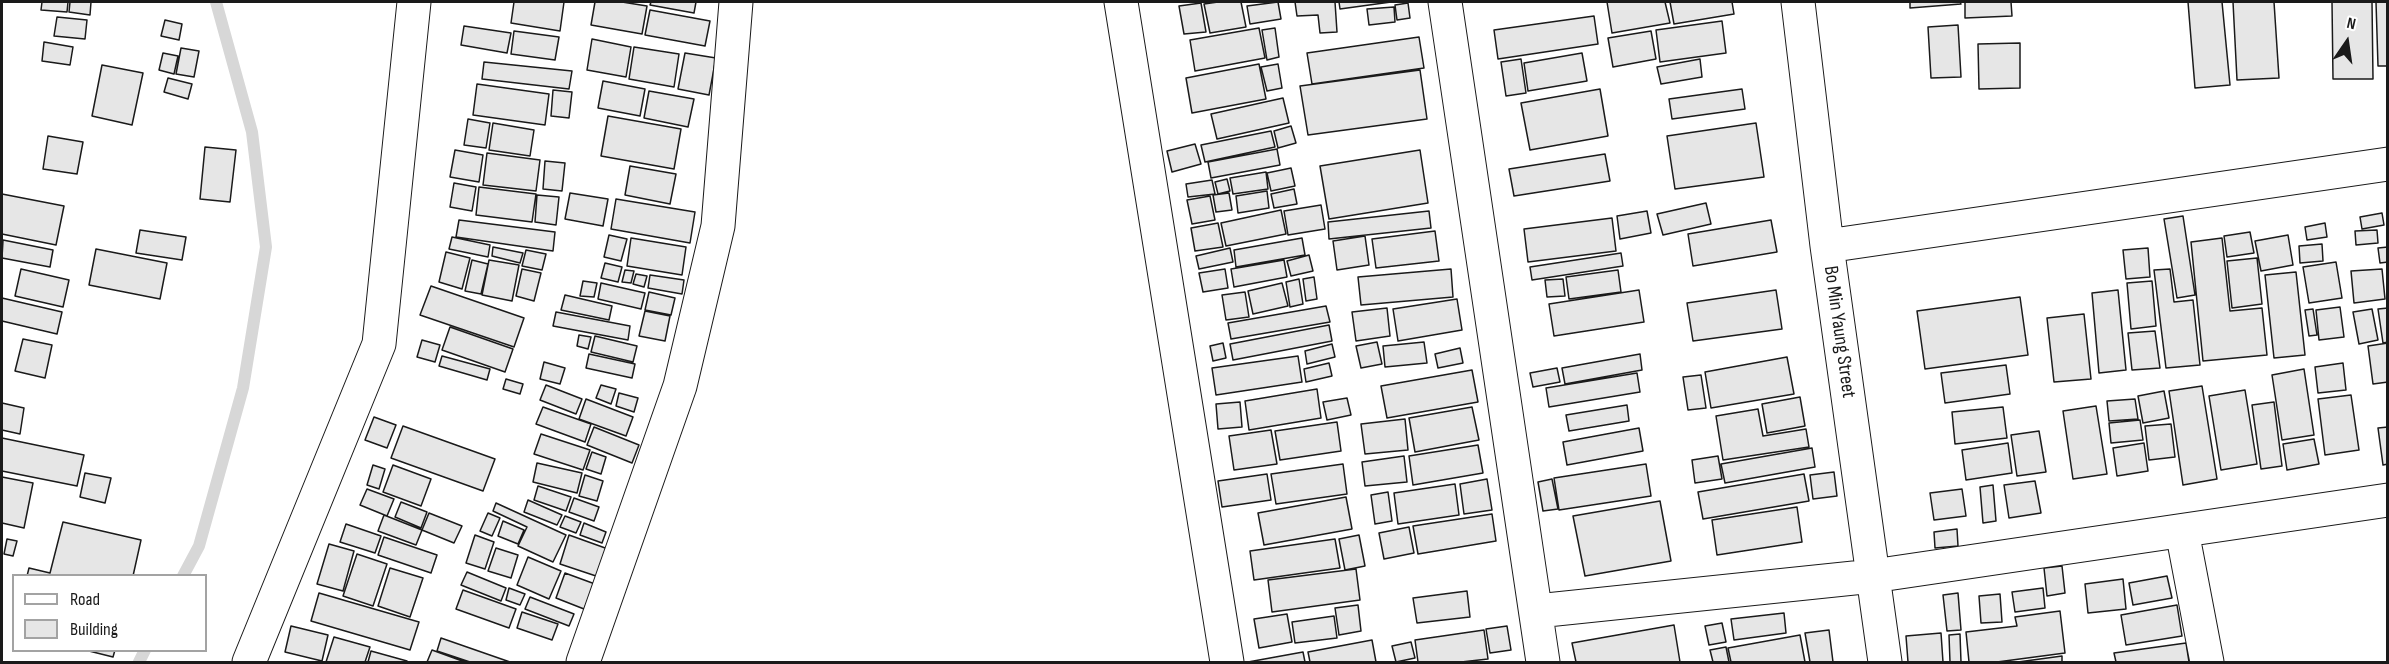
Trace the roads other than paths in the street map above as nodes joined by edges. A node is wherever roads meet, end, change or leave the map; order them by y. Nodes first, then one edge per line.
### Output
1 (414, 2) edge
2 (736, 2) edge
3 (1121, 2) edge
4 (1445, 2) edge
5 (1798, 2) edge
6 (2388, 164) edge
7 (1827, 246) junction
8 (2388, 500) edge
9 (2182, 531) junction
10 (1873, 576) junction
11 (1537, 610) junction
12 (249, 663) edge
13 (583, 663) edge
14 (1227, 663) edge
15 (1543, 663) edge
16 (1885, 663) edge
17 (2207, 663) edge

1 - 12 street
2 - 13 street
3 - 14 street
4 - 11 street
5 - 7 street, Bo Min Yaung Street
6 - 7 street
7 - 10 street, Bo Min Yaung Street
8 - 9 street
9 - 10 street
9 - 17 street
10 - 11 street
10 - 16 street, Bo Min Yaung Street
11 - 15 street

